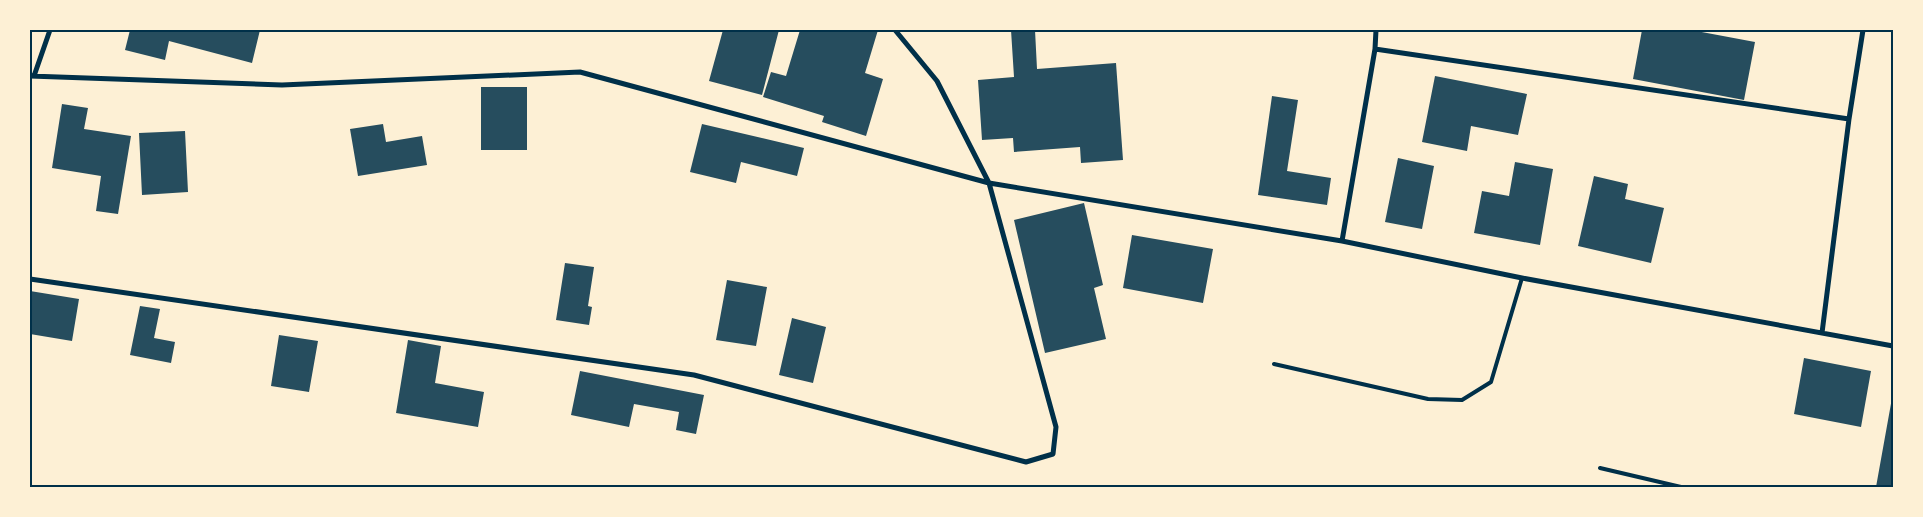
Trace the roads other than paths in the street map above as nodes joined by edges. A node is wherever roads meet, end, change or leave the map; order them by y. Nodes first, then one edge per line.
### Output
1 (50, 30) edge
2 (895, 30) edge
3 (1376, 30) edge
4 (1863, 30) edge
5 (1375, 50) junction
6 (32, 76) edge
7 (1849, 119) junction
8 (989, 183) junction
9 (1342, 241) junction
10 (1522, 278) junction
11 (30, 279) edge
12 (1822, 333) junction
13 (1893, 346) edge
14 (1274, 364) dead end
15 (1600, 468) dead end
16 (1681, 487) edge

1 - 6 street
2 - 8 street
3 - 5 street
4 - 7 street
5 - 7 street
5 - 9 street
6 - 8 street
7 - 12 street
8 - 9 street
8 - 11 street
9 - 10 street
10 - 12 street
10 - 14 lane
12 - 13 street
15 - 16 lane

